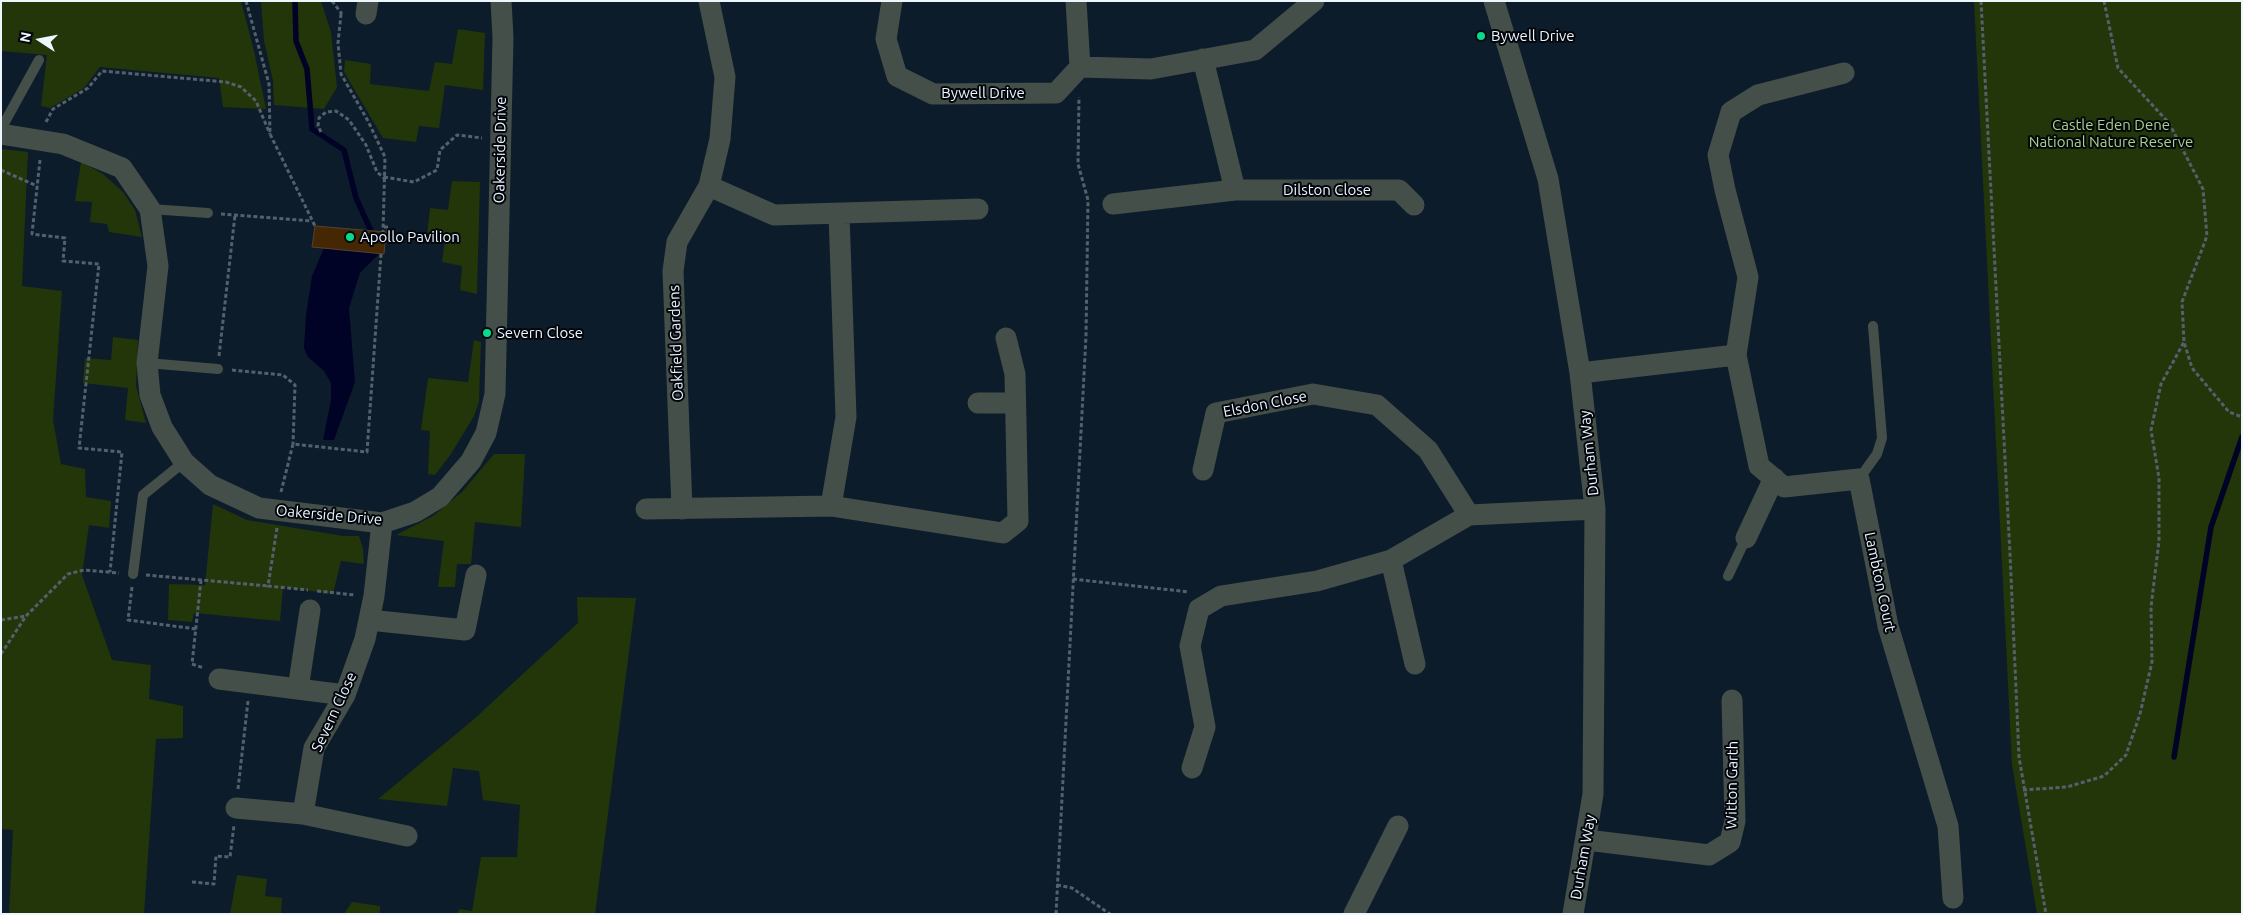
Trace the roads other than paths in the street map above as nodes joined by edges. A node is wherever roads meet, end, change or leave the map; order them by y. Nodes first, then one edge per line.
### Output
1 (501, 1) edge
2 (709, 1) edge
3 (892, 1) edge
4 (1076, 1) edge
5 (1314, 1) edge
6 (1494, 1) edge
7 (39, 60) dead end
8 (1203, 60) junction
9 (1080, 67) junction
10 (1844, 73) dead end
11 (1, 129) edge
12 (1, 134) edge
13 (709, 186) junction
14 (1235, 190) junction
15 (1113, 204) dead end
16 (1414, 205) dead end
17 (150, 209) junction
18 (978, 209) dead end
19 (208, 213) road end
20 (839, 214) junction
21 (1873, 326) dead end
22 (1006, 338) dead end
23 (1736, 355) junction
24 (147, 363) junction
25 (218, 368) road end
26 (1580, 373) junction
27 (1015, 402) junction
28 (978, 403) dead end
29 (184, 462) junction
30 (1203, 470) dead end
31 (1774, 478) junction
32 (1859, 479) junction
33 (831, 506) junction
34 (646, 509) dead end
35 (682, 509) junction
36 (1595, 509) junction
37 (1468, 515) junction
38 (382, 523) junction
39 (1746, 538) joint
40 (1391, 560) junction
41 (133, 574) road end
42 (476, 575) dead end
43 (1728, 576) dead end
44 (310, 610) dead end
45 (369, 620) junction
46 (1415, 664) dead end
47 (219, 680) road end
48 (298, 689) junction
49 (345, 695) junction
50 (1732, 700) dead end
51 (1192, 768) dead end
52 (236, 808) dead end
53 (304, 814) junction
54 (1398, 826) dead end
55 (407, 836) dead end
56 (1587, 840) junction
57 (1953, 898) dead end
58 (1354, 914) edge
59 (1573, 914) edge

1 - 38 street, Oakerside Drive
2 - 13 street, Oakfield Gardens
3 - 9 street, Bywell Drive
4 - 9 street
5 - 8 street
6 - 26 street, Durham Way
7 - 11 lane
8 - 9 street
8 - 14 street
10 - 23 street
12 - 17 street, Oakerside Drive
13 - 20 street
13 - 35 street, Oakfield Gardens
14 - 15 street, Dilston Close
14 - 16 street, Dilston Close
17 - 19 lane
17 - 24 street, Oakerside Drive
18 - 20 street
20 - 33 street
21 - 32 lane
22 - 27 street
23 - 26 street
23 - 31 street
24 - 25 lane
24 - 29 street, Oakerside Drive
26 - 36 street, Durham Way
27 - 28 street
27 - 33 street
29 - 38 street, Oakerside Drive
29 - 41 lane
30 - 37 street, Elsdon Close
31 - 32 street
31 - 39 street
32 - 57 street, Lambton Court
33 - 35 street
34 - 35 street
36 - 37 street
36 - 56 street, Durham Way
37 - 40 street
38 - 45 street, Severn Close
39 - 43 lane
40 - 46 street
40 - 51 street
42 - 45 street
44 - 48 street
45 - 49 street, Severn Close
47 - 48 street
48 - 49 street
49 - 53 street, Severn Close
50 - 56 street, Witton Garth
52 - 53 street
53 - 55 street
54 - 58 street
56 - 59 street, Durham Way

